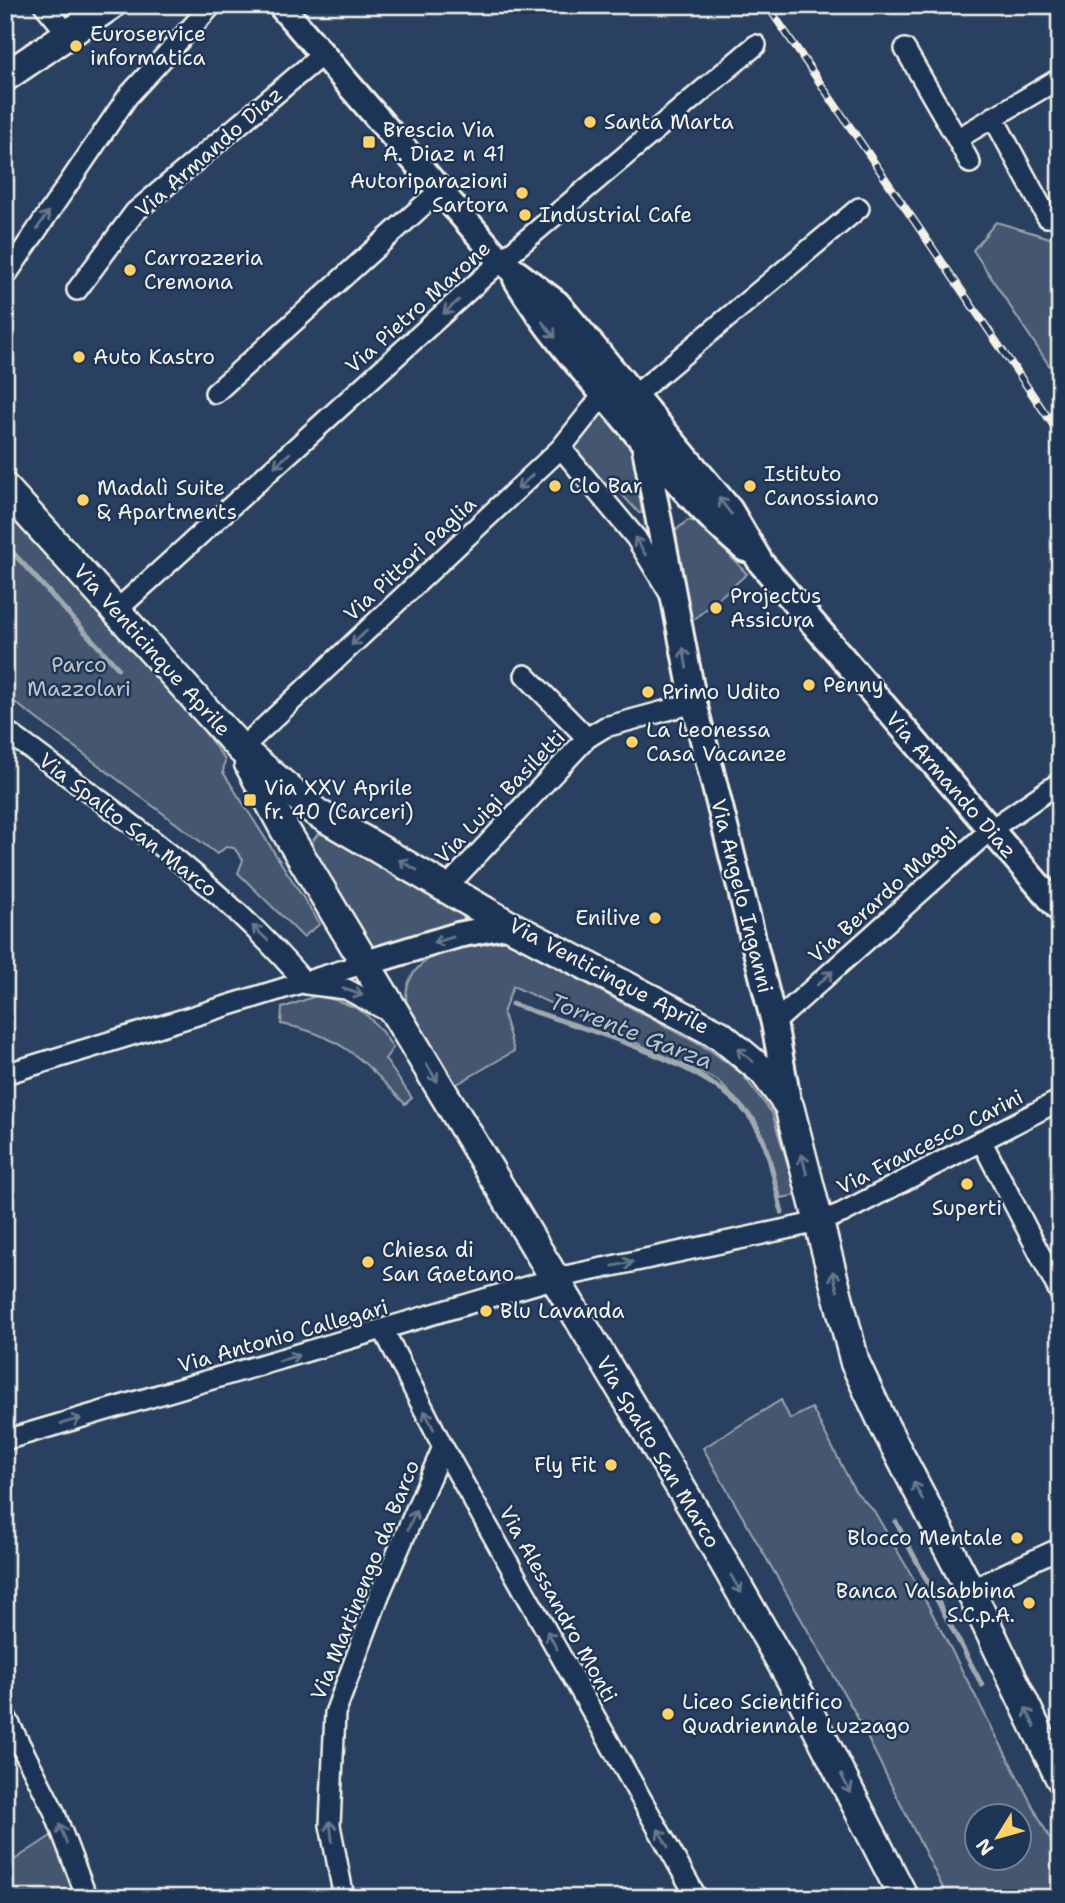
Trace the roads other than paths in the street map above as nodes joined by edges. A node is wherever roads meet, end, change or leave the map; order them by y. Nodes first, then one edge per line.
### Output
1 (44, 5) edge
2 (111, 5) edge
3 (212, 5) edge
4 (280, 5) edge
5 (68, 34) junction
6 (757, 45) dead end
7 (905, 49) dead end
8 (323, 54) junction
9 (5, 77) edge
10 (1060, 78) edge
11 (993, 117) junction
12 (957, 139) junction
13 (970, 163) dead end
14 (440, 190) junction
15 (859, 208) dead end
16 (1047, 217) dead end
17 (507, 267) junction
18 (5, 277) edge
19 (77, 290) dead end
20 (215, 393) dead end
21 (603, 395) junction
22 (635, 395) junction
23 (642, 441) junction
24 (561, 449) junction
25 (5, 488) edge
26 (705, 513) junction
27 (663, 540) junction
28 (761, 563) junction
29 (676, 604) junction
30 (117, 610) junction
31 (525, 675) dead end
32 (694, 703) junction
33 (5, 730) edge
34 (587, 738) junction
35 (241, 749) junction
36 (1060, 782) edge
37 (328, 820) junction
38 (990, 830) junction
39 (296, 849) junction
40 (446, 888) junction
41 (1060, 910) edge
42 (509, 925) junction
43 (366, 963) junction
44 (306, 984) junction
45 (396, 1015) junction
46 (774, 1023) junction
47 (5, 1074) edge
48 (1060, 1100) edge
49 (789, 1106) junction
50 (982, 1142) junction
51 (819, 1222) junction
52 (556, 1278) junction
53 (1060, 1293) edge
54 (384, 1331) junction
55 (5, 1440) edge
56 (443, 1447) junction
57 (1060, 1548) edge
58 (970, 1590) junction
59 (5, 1715) edge
60 (1060, 1778) edge
61 (898, 1895) edge
62 (87, 1898) edge
63 (344, 1898) edge
64 (697, 1898) edge

1 - 5 street
2 - 5 main road
18 -> 3 street
4 - 8 street, Via Armando Diaz
5 - 9 main road
6 - 17 street, Via Pietro Marone
7 - 12 street
8 - 14 street, Via Armando Diaz
8 - 19 street, Via Armando Diaz
10 - 11 street
11 - 12 street
11 - 16 street
12 - 13 street
14 - 17 street, Via Armando Diaz
14 - 20 street
15 - 22 street
17 -> 21 street, Via Armando Diaz
17 - 22 street, Via Armando Diaz
17 -> 30 street, Via Pietro Marone
21 - 23 street, Via Armando Diaz
21 - 24 street, Via Pittori Paglia
22 - 23 street, Via Angelo Inganni
28 -> 22 street, Via Armando Diaz
23 - 26 street, Via Armando Diaz
23 - 27 street, Via Angelo Inganni
29 -> 24 street, Via Angelo Inganni
24 -> 35 street, Via Pittori Paglia
25 - 30 main road, Via Venticinque Aprile
26 - 27 street
26 - 28 street, Via Armando Diaz
27 - 29 street, Via Angelo Inganni
28 - 38 street, Via Armando Diaz
32 -> 29 street, Via Angelo Inganni
30 - 35 main road, Via Venticinque Aprile
31 - 34 street, Via Luigi Basiletti
32 - 34 street, Via Luigi Basiletti
32 - 46 street, Via Angelo Inganni
44 -> 33 street, Via Spalto San Marco
34 - 40 street, Via Luigi Basiletti
35 - 37 main road, Via Venticinque Aprile
35 - 39 main road, Via Spalto San Marco
36 - 38 street, Via Berardo Maggi
37 - 39 main road
40 -> 37 main road, Via Venticinque Aprile
38 - 41 street, Via Armando Diaz
46 -> 38 street, Via Berardo Maggi
39 - 43 main road, Via Spalto San Marco
40 - 42 main road, Via Venticinque Aprile
42 -> 43 street
49 -> 42 main road, Via Venticinque Aprile
43 - 44 street
43 - 45 main road, Via Spalto San Marco
44 -> 45 street
44 - 47 street
45 -> 52 main road, Via Spalto San Marco
46 - 49 street, Via Angelo Inganni
48 - 50 street, Via Francesco Carini
51 -> 49 main road, Via Venticinque Aprile
50 - 51 street, Via Francesco Carini
50 - 53 street
52 -> 51 street, Via Antonio Callegari
58 -> 51 main road, Via Venticinque Aprile
52 - 54 street, Via Antonio Callegari
52 -> 61 main road, Via Spalto San Marco
55 -> 54 street, Via Antonio Callegari
56 -> 54 street, Via Alessandro Monti
63 -> 56 street, Via Martinengo da Barco
64 -> 56 street, Via Alessandro Monti
57 - 58 street
60 -> 58 main road, Via Venticinque Aprile
62 -> 59 street

